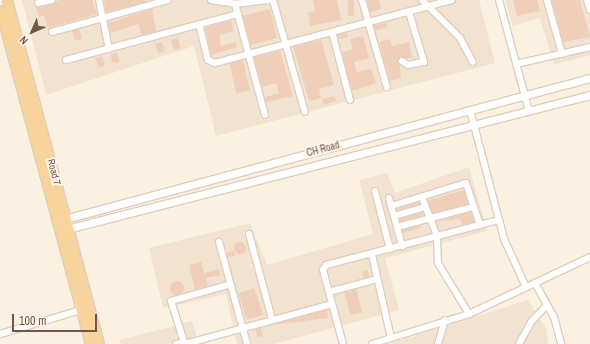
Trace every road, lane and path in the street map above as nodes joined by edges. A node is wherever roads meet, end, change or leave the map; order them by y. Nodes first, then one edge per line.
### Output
1 (8, 0) edge
2 (52, 0) edge
3 (99, 0) edge
4 (168, 0) edge
5 (211, 0) edge
6 (272, 0) edge
7 (362, 0) edge
8 (422, 0) edge
9 (452, 0) edge
10 (499, 0) edge
11 (547, 0) edge
12 (587, 0) edge
13 (38, 3) dead end
14 (235, 4) junction
15 (428, 6) junction
16 (0, 10) edge
17 (590, 10) edge
18 (409, 12) junction
19 (238, 14) junction
20 (104, 18) junction
21 (369, 23) junction
22 (199, 24) junction
23 (52, 32) dead end
24 (332, 32) junction
25 (286, 43) junction
26 (590, 47) edge
27 (109, 49) junction
28 (246, 53) junction
29 (562, 54) junction
30 (66, 60) dead end
31 (402, 61) dead end
32 (473, 62) dead end
33 (516, 64) junction
34 (590, 78) edge
35 (387, 88) dead end
36 (590, 95) edge
37 (524, 96) junction
38 (350, 100) dead end
39 (470, 110) junction
40 (530, 111) junction
41 (305, 112) dead end
42 (265, 115) dead end
43 (474, 126) junction
44 (376, 191) dead end
45 (422, 197) junction
46 (389, 198) dead end
47 (391, 206) junction
48 (426, 207) junction
49 (473, 207) junction
50 (394, 216) junction
51 (429, 217) junction
52 (66, 218) junction
53 (499, 220) junction
54 (57, 221) junction
55 (480, 225) junction
56 (397, 227) junction
57 (64, 230) junction
58 (249, 234) dead end
59 (437, 236) junction
60 (219, 242) dead end
61 (402, 246) junction
62 (390, 249) junction
63 (372, 255) junction
64 (590, 257) edge
65 (378, 279) junction
66 (535, 283) junction
67 (231, 284) junction
68 (526, 287) junction
69 (329, 292) junction
70 (332, 304) junction
71 (547, 304) junction
72 (81, 310) junction
73 (469, 314) junction
74 (272, 319) junction
75 (445, 320) junction
76 (243, 326) junction
77 (0, 334) edge
78 (391, 338) junction
79 (185, 343) edge
80 (90, 344) edge
81 (99, 344) edge
82 (176, 344) edge
83 (247, 344) edge
84 (343, 344) edge
85 (372, 344) edge
86 (438, 344) edge
87 (520, 344) edge
88 (561, 344) edge

1 - 52 main road, Road 7
2 - 13 street
3 - 20 street
4 - 20 street
5 - 14 street
6 - 14 street
6 - 25 street
7 - 21 street
8 - 15 street
9 - 15 street
10 - 33 street
11 - 29 street
12 - 17 street
14 - 19 street
15 - 18 street
15 - 32 street
16 - 54 main road, Road 7
18 - 21 street
18 - 31 street
19 - 22 street
19 - 28 street
20 - 23 street
20 - 27 street
21 - 24 street
21 - 35 street
22 - 27 street
22 - 28 street
24 - 25 street
24 - 38 street
25 - 28 street
25 - 41 street
26 - 29 street
27 - 30 street
28 - 42 street
29 - 33 street
33 - 37 street
34 - 37 street, CH Road
36 - 40 street, CH Road
37 - 39 street, CH Road
37 - 40 street
39 - 43 street
39 - 52 street, CH Road
40 - 43 street, CH Road
43 - 53 street
43 - 57 street, CH Road
44 - 62 street
45 - 47 street
45 - 48 street
45 - 49 street
46 - 47 street
47 - 50 street
48 - 50 street
48 - 51 street
49 - 51 street
49 - 55 street
50 - 56 street
51 - 56 street
51 - 59 street
52 - 54 street, CH Road
52 - 57 main road, Road 7
53 - 55 street
53 - 68 street
54 - 57 main road, Road 7
55 - 59 street
56 - 61 street
57 - 72 main road, Road 7
57 - 81 main road, Road 7
58 - 74 street
59 - 61 street
59 - 73 street
60 - 67 street
61 - 62 street
62 - 63 street
63 - 65 street
63 - 69 street
64 - 66 street
65 - 69 street
65 - 78 street
66 - 68 street
66 - 71 street
67 - 76 street
67 - 79 street
68 - 73 street
69 - 70 street
70 - 74 street
70 - 84 street
71 - 87 street
71 - 88 street
72 - 77 street
72 - 80 main road, Road 7
73 - 75 street
74 - 76 street
75 - 78 street
75 - 86 street
76 - 79 street
76 - 83 street
78 - 85 street
79 - 82 street

